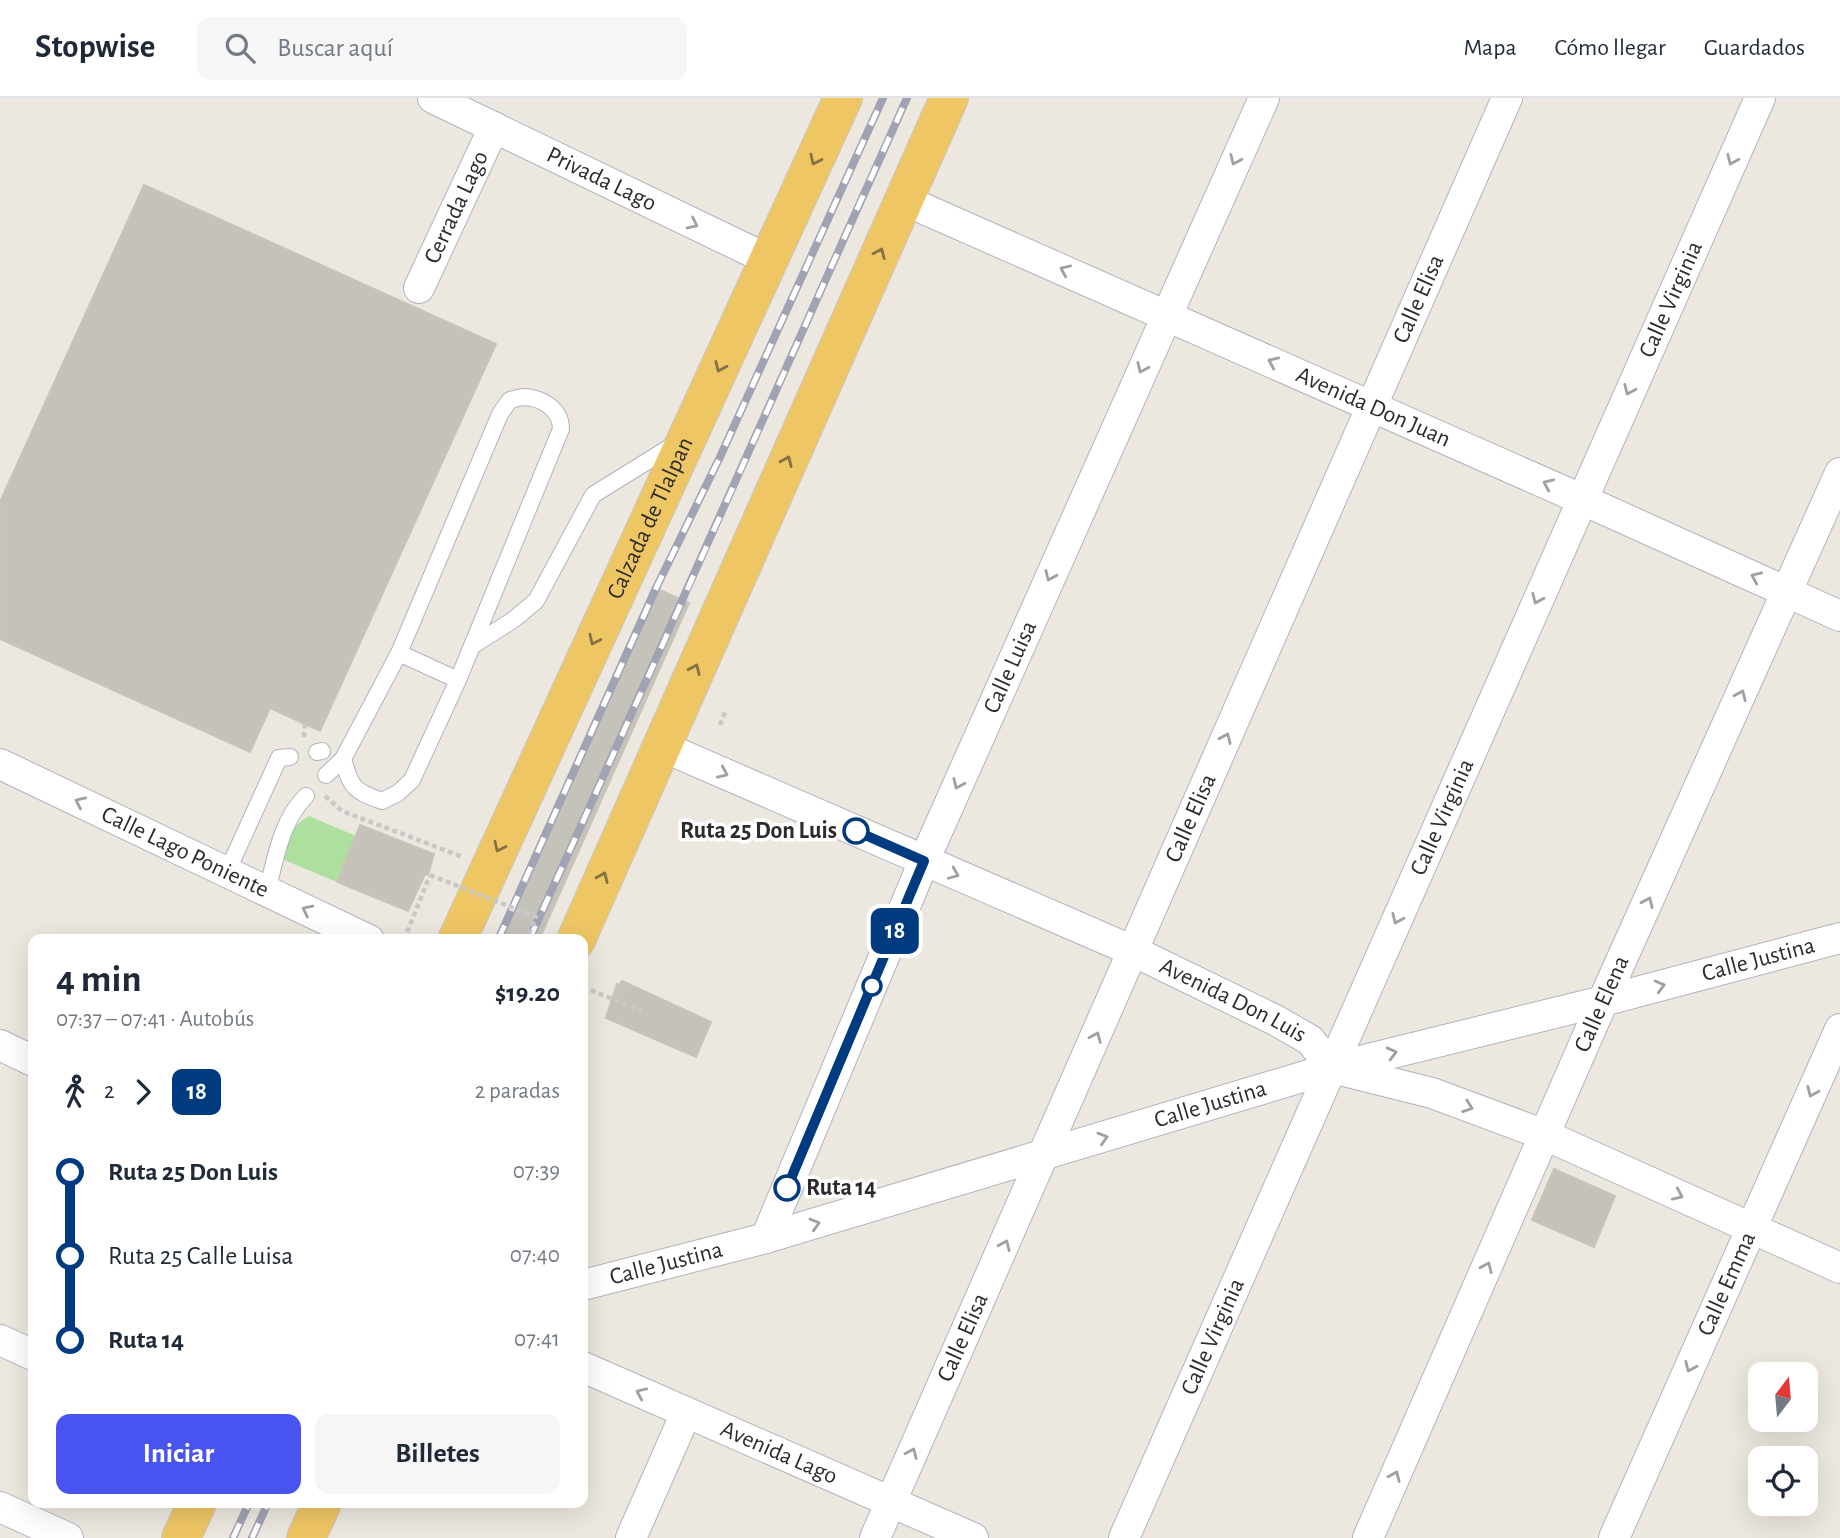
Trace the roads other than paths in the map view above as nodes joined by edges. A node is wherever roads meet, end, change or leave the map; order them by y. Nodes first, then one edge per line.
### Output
1 (433, 98) edge
2 (843, 98) edge
3 (949, 98) edge
4 (1264, 98) edge
5 (1507, 98) edge
6 (1760, 98) edge
7 (494, 128) junction
8 (904, 200) junction
9 (769, 260) junction
10 (419, 289) dead end
11 (1166, 315) junction
12 (1372, 406) junction
13 (690, 436) junction
14 (1840, 473) edge
15 (1581, 499) junction
16 (1788, 591) junction
17 (1840, 616) edge
18 (472, 646) junction
19 (399, 653) junction
20 (458, 680) junction
21 (661, 746) junction
22 (290, 757) dead end
23 (343, 759) junction
24 (0, 764) edge
25 (326, 775) dead end
26 (306, 796) dead end
27 (924, 861) junction
28 (227, 872) junction
29 (267, 891) junction
30 (357, 934) edge
31 (460, 934) edge
32 (579, 934) edge
33 (1840, 938) edge
34 (1133, 951) junction
35 (1603, 1002) junction
36 (1840, 1029) edge
37 (0, 1045) edge
38 (28, 1058) edge
39 (1332, 1068) junction
40 (1545, 1135) junction
41 (1045, 1156) junction
42 (1751, 1228) junction
43 (766, 1238) junction
44 (1840, 1268) edge
45 (588, 1284) edge
46 (0, 1340) edge
47 (28, 1353) edge
48 (588, 1369) edge
49 (686, 1413) junction
50 (891, 1501) junction
51 (0, 1507) edge
52 (195, 1508) edge
53 (320, 1508) edge
54 (68, 1538) edge
55 (181, 1538) edge
56 (306, 1538) edge
57 (631, 1538) edge
58 (875, 1538) edge
59 (973, 1538) edge
60 (1124, 1538) edge
61 (1368, 1538) edge
62 (1614, 1538) edge

1 - 7 street, Privada Lago
2 -> 9 highway, Calzada de Tlalpan
3 - 8 highway
4 -> 11 street, Calle Luisa
5 - 12 street, Calle Elisa
6 -> 15 street, Calle Virginia
7 -> 9 street, Privada Lago
7 - 10 street, Cerrada Lago
11 -> 8 street, Avenida Don Juan
21 -> 8 highway
9 -> 13 highway, Calzada de Tlalpan
12 -> 11 street, Avenida Don Juan
11 -> 27 street, Calle Luisa
15 -> 12 street, Avenida Don Juan
34 -> 12 street, Calle Elisa
13 - 18 lane
13 -> 31 highway, Calzada de Tlalpan
14 - 16 street, Calle Elena
16 -> 15 street, Avenida Don Juan
15 -> 39 street, Calle Virginia
16 - 17 street, Avenida Don Juan
35 -> 16 street, Calle Elena
18 - 19 lane
18 - 20 lane
19 - 20 lane
19 - 23 lane
20 - 23 lane
21 -> 27 street, Avenida Don Luis
32 -> 21 highway
22 - 28 lane
23 - 25 lane
28 -> 24 street, Calle Lago Poniente
26 - 29 lane
27 -> 34 street, Avenida Don Luis
27 - 43 street, Calle Luisa
28 - 29 street, Calle Lago Poniente
30 -> 29 street, Calle Lago Poniente
35 -> 33 street, Calle Justina
34 - 39 street, Avenida Don Luis
41 -> 34 street, Calle Elisa
39 -> 35 street, Calle Justina
35 - 40 street, Calle Elena
36 -> 42 street, Calle Emma
37 - 38 street
39 -> 40 street
41 -> 39 street, Calle Justina
39 - 60 street, Calle Virginia
40 -> 42 street
61 -> 40 street, Calle Elena
43 -> 41 street, Calle Justina
50 -> 41 street, Calle Elisa
42 - 44 street
42 -> 62 street, Calle Emma
43 - 45 street, Calle Justina
46 - 47 street
49 -> 48 street, Avenida Lago
49 - 50 street, Avenida Lago
49 - 57 street
50 - 58 street, Calle Elisa
50 - 59 street, Avenida Lago
51 - 54 street
52 - 55 highway
53 - 56 highway

